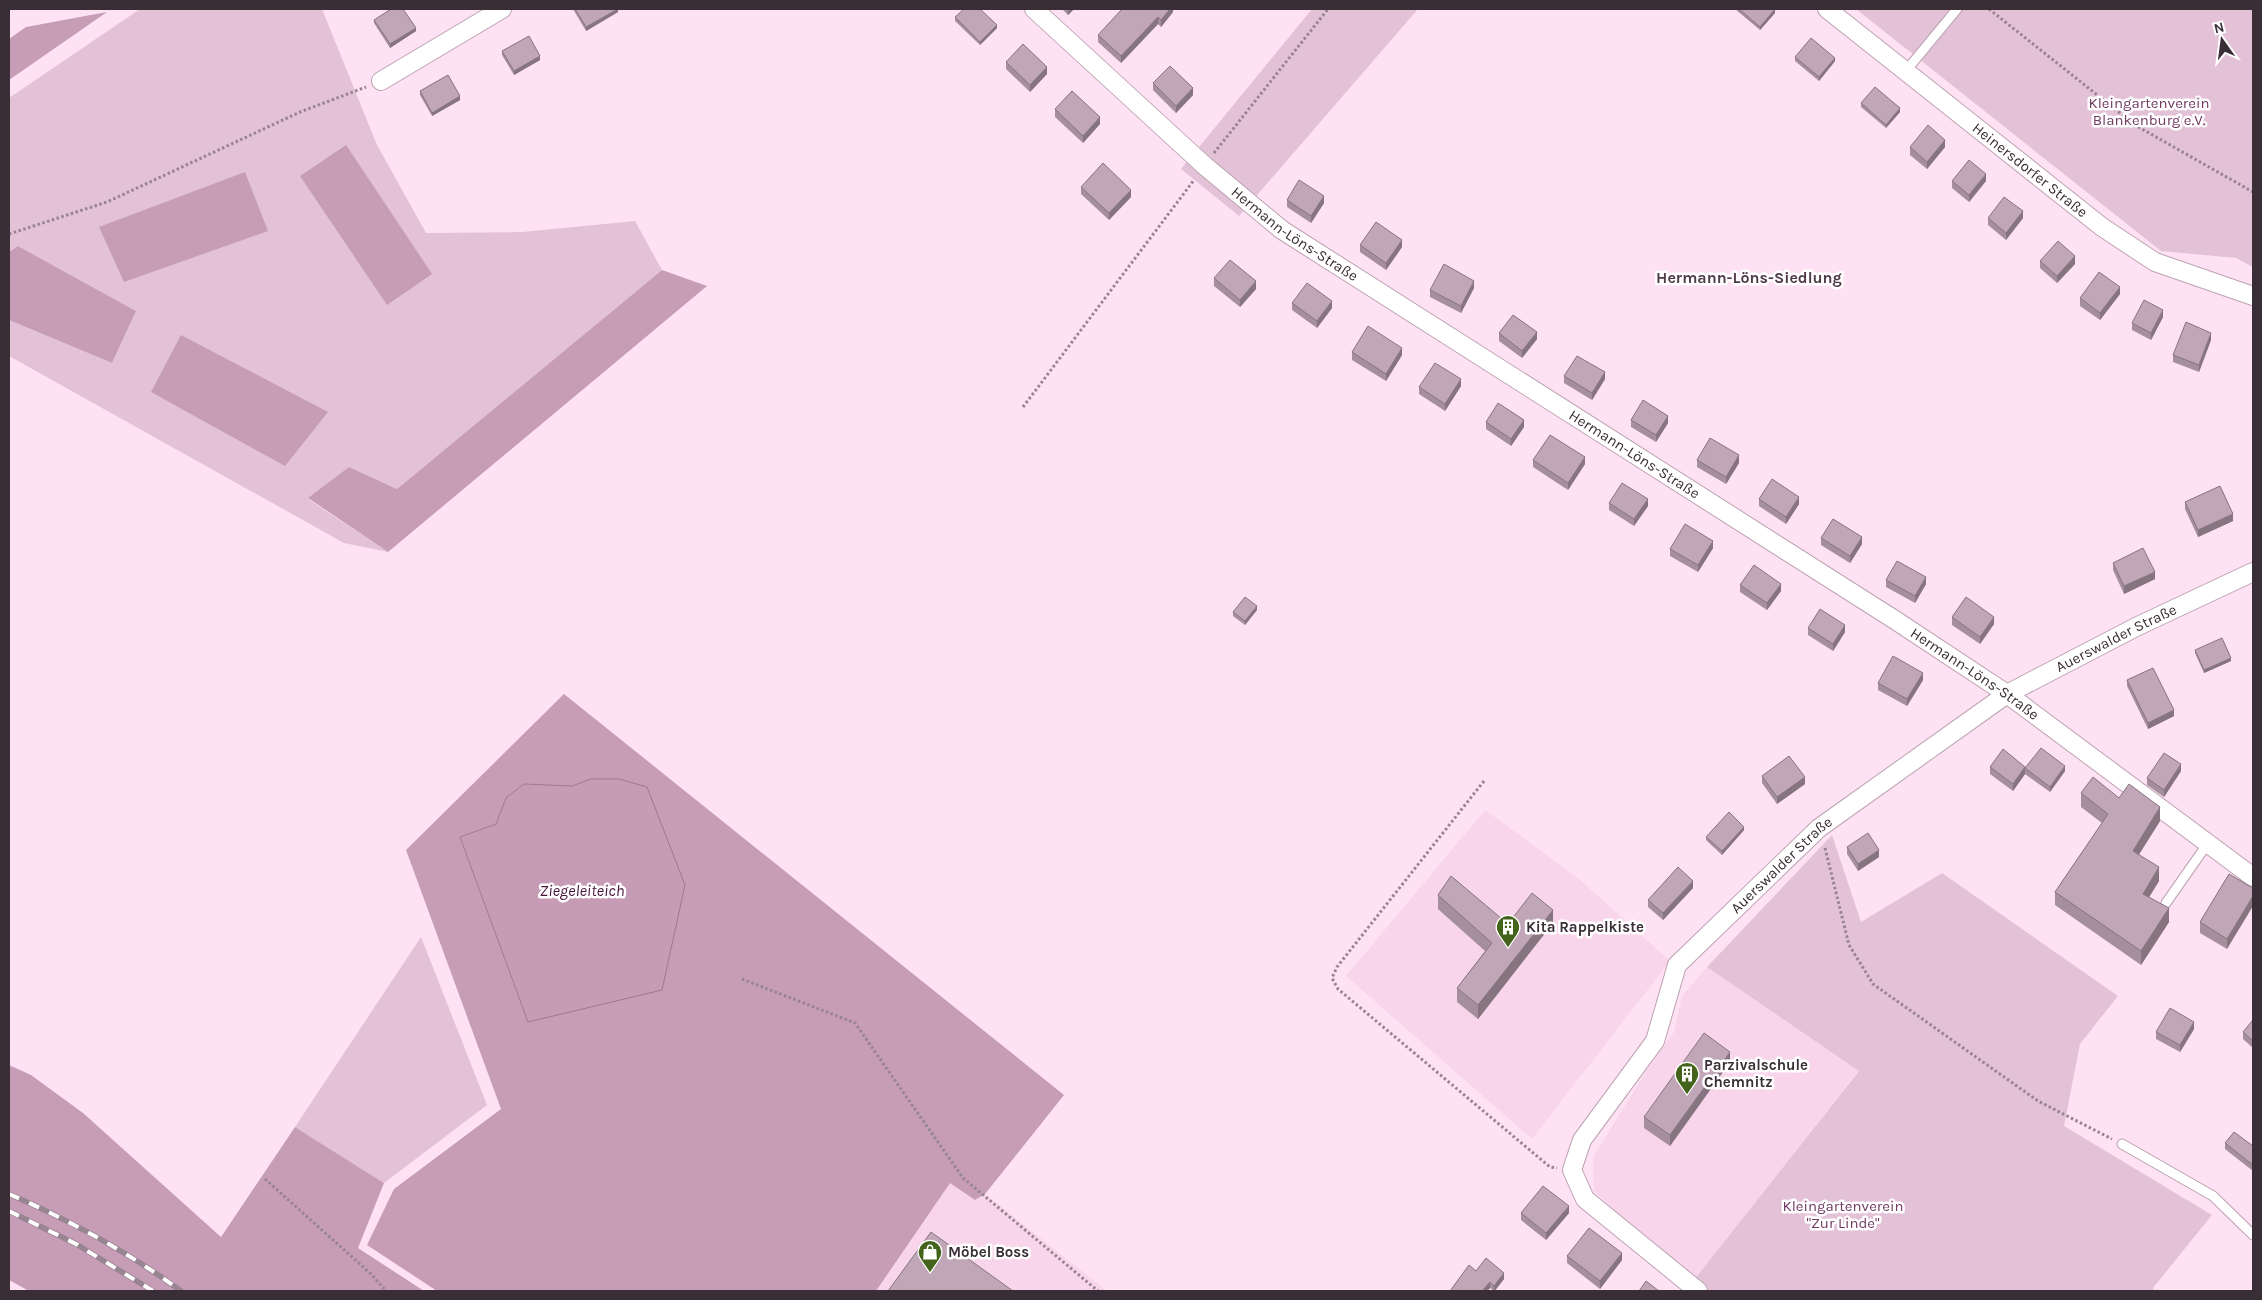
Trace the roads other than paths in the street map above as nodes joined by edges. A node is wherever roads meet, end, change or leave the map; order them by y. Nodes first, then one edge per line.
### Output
1 (502, 9) edge
2 (1034, 9) edge
3 (1826, 9) edge
4 (1957, 9) edge
5 (1905, 72) junction
6 (381, 81) road end
7 (2253, 296) edge
8 (2253, 572) edge
9 (2007, 694) junction
10 (2208, 843) junction
11 (2253, 877) edge
12 (2166, 903) dead end
13 (2122, 1144) road end
14 (2253, 1235) edge
15 (1698, 1291) edge

1 - 6 street
2 - 9 street, Hermann-Löns-Straße
3 - 5 street, Heinersdorfer Straße
4 - 5 lane
5 - 7 street, Heinersdorfer Straße
8 - 9 street, Auerswalder Straße
9 - 10 street, Hermann-Löns-Straße
9 - 15 street, Auerswalder Straße
10 - 11 street, Hermann-Löns-Straße
10 - 12 lane
13 - 14 lane

